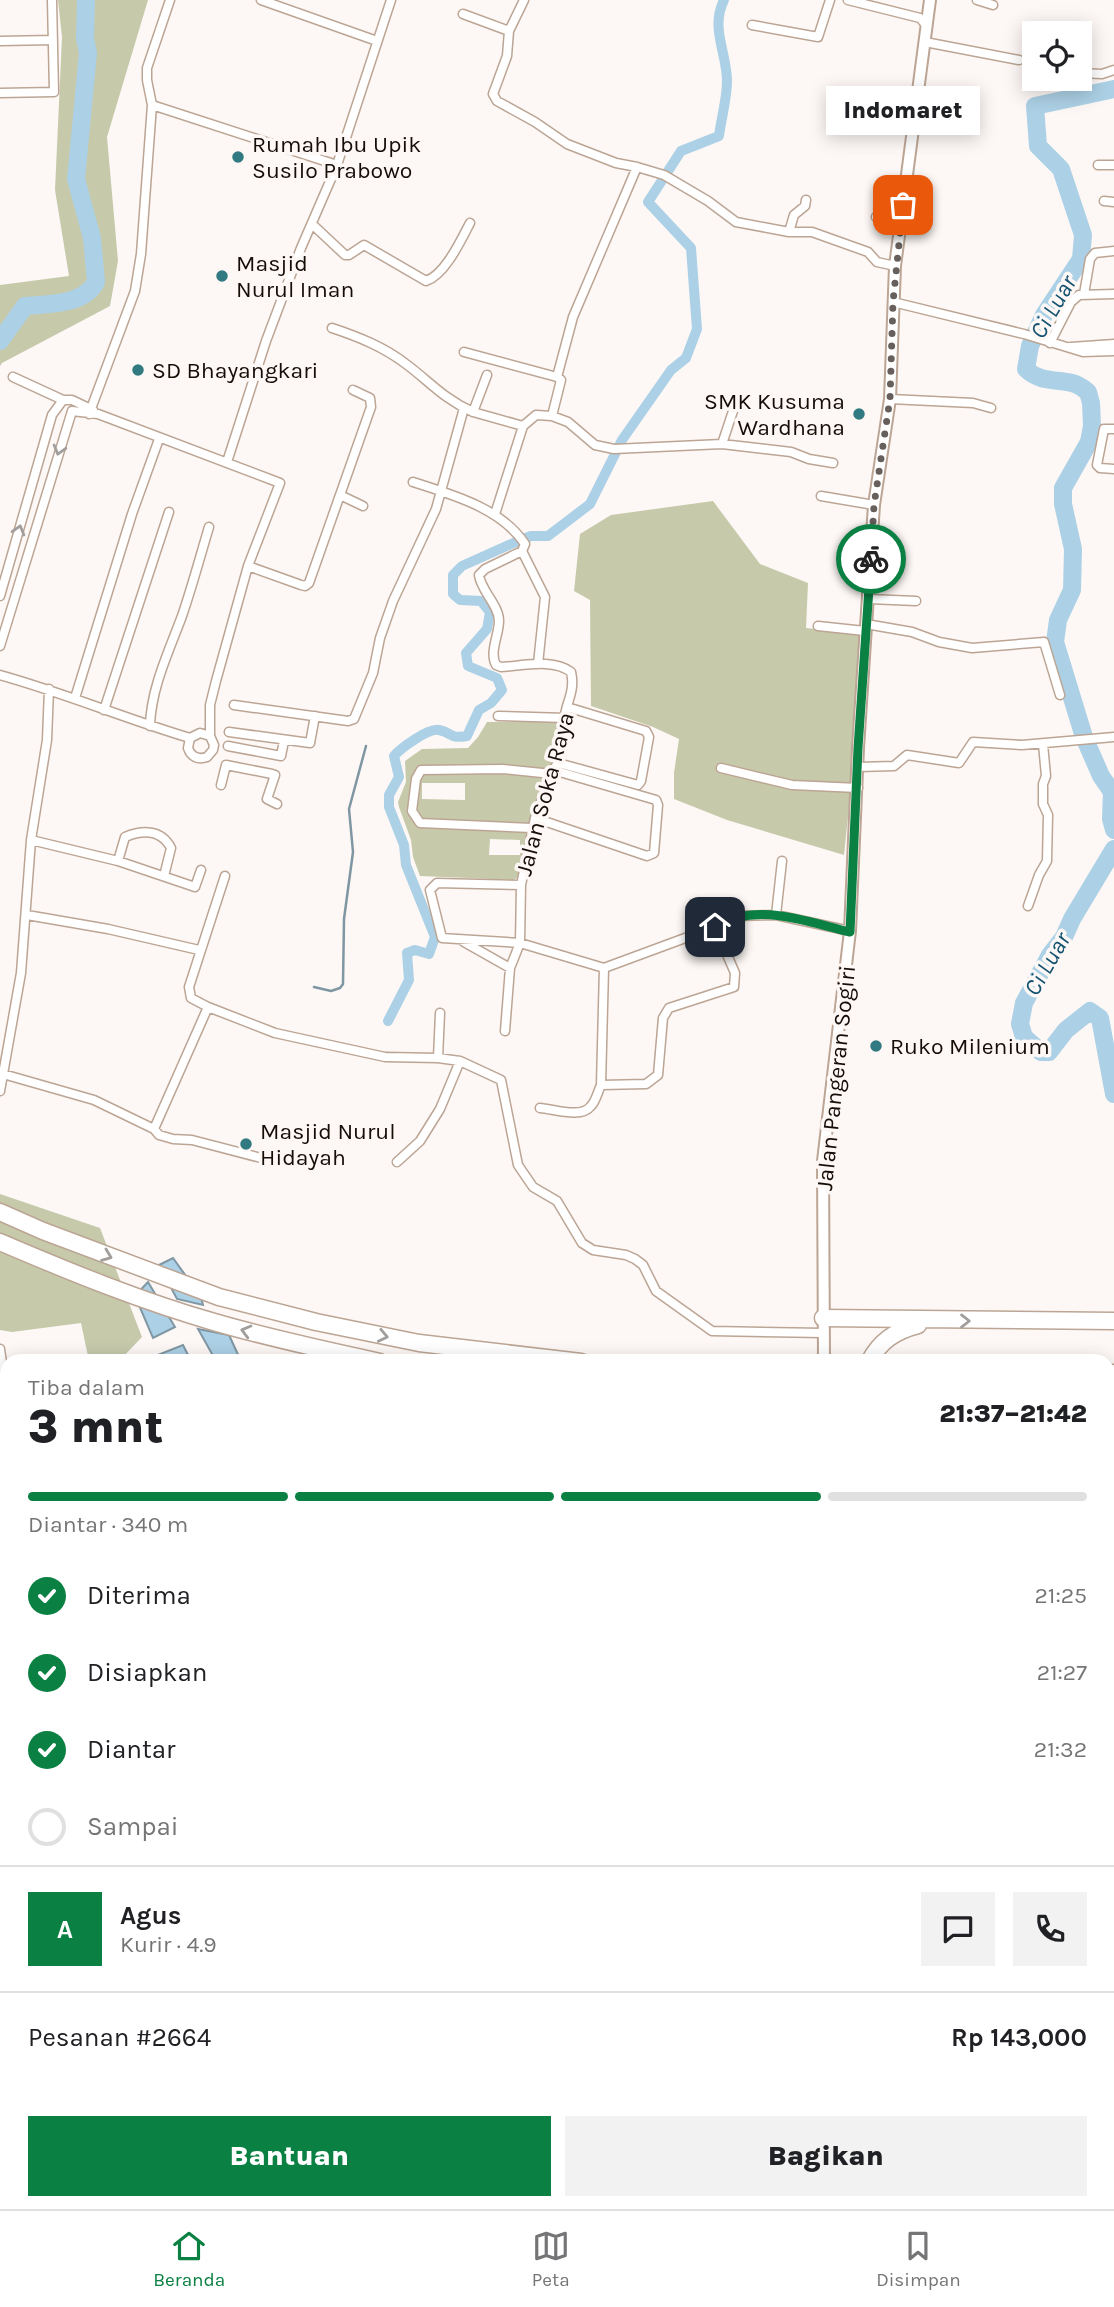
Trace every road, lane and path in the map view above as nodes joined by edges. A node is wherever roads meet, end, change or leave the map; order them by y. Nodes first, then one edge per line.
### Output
1 (52, 0) edge
2 (170, 0) edge
3 (261, 0) edge
4 (391, 0) edge
5 (524, 0) edge
6 (830, 0) edge
7 (848, 0) edge
8 (930, 0) edge
9 (977, 0) edge
10 (871, 2) edge
11 (993, 5) dead end
12 (463, 13) dead end
13 (752, 25) dead end
14 (927, 26) junction
15 (509, 31) junction
16 (53, 40) junction
17 (0, 41) edge
18 (377, 41) junction
19 (925, 42) junction
20 (1019, 60) dead end
21 (1114, 69) edge
22 (1092, 73) edge
23 (0, 93) edge
24 (152, 105) junction
25 (337, 165) junction
26 (1098, 165) dead end
27 (1114, 165) edge
28 (638, 167) junction
29 (806, 201) dead end
30 (1104, 201) dead end
31 (1114, 202) edge
32 (876, 217) dead end
33 (901, 219) junction
34 (470, 223) dead end
35 (313, 225) junction
36 (789, 232) junction
37 (1114, 251) edge
38 (895, 266) junction
39 (1084, 294) junction
40 (1114, 295) edge
41 (893, 302) junction
42 (332, 328) dead end
43 (1046, 341) junction
44 (1114, 344) edge
45 (1071, 347) junction
46 (1114, 351) edge
47 (464, 352) dead end
48 (487, 375) dead end
49 (13, 377) dead end
50 (557, 377) junction
51 (354, 390) dead end
52 (890, 399) junction
53 (63, 400) junction
54 (736, 402) dead end
55 (991, 408) dead end
56 (468, 410) junction
57 (93, 412) junction
58 (552, 416) junction
59 (523, 426) junction
60 (1114, 429) edge
61 (159, 439) junction
62 (722, 444) junction
63 (226, 462) junction
64 (833, 463) dead end
65 (1114, 469) edge
66 (413, 482) dead end
67 (442, 492) junction
68 (340, 495) junction
69 (821, 496) dead end
70 (874, 505) junction
71 (363, 506) dead end
72 (169, 512) dead end
73 (495, 514) junction
74 (209, 527) dead end
75 (523, 547) junction
76 (248, 566) junction
77 (2, 582) edge
78 (0, 596) edge
79 (869, 599) junction
80 (916, 601) dead end
81 (818, 626) dead end
82 (866, 627) junction
83 (0, 646) edge
84 (538, 664) junction
85 (0, 676) edge
86 (49, 689) junction
87 (1060, 695) dead end
88 (75, 698) junction
89 (234, 705) dead end
90 (566, 708) junction
91 (104, 710) junction
92 (315, 716) junction
93 (498, 716) dead end
94 (566, 718) junction
95 (150, 726) junction
96 (229, 732) dead end
97 (210, 736) junction
98 (1114, 737) edge
99 (190, 738) junction
100 (284, 741) junction
101 (1043, 744) junction
102 (228, 746) dead end
103 (270, 755) junction
104 (857, 767) junction
105 (721, 768) dead end
106 (554, 769) junction
107 (268, 773) junction
108 (221, 785) dead end
109 (858, 788) junction
110 (277, 804) dead end
111 (535, 818) junction
112 (532, 828) junction
113 (31, 840) junction
114 (782, 860) dead end
115 (118, 861) junction
116 (201, 870) dead end
117 (164, 876) junction
118 (225, 876) dead end
119 (521, 884) junction
120 (1028, 906) dead end
121 (27, 915) junction
122 (776, 915) junction
123 (715, 927) junction
124 (850, 932) junction
125 (460, 940) junction
126 (520, 943) junction
127 (199, 950) junction
128 (510, 968) junction
129 (604, 968) junction
130 (208, 1007) junction
131 (440, 1013) dead end
132 (505, 1031) dead end
133 (438, 1058) junction
134 (460, 1061) junction
135 (3, 1074) junction
136 (601, 1085) junction
137 (0, 1091) edge
138 (540, 1108) dead end
139 (154, 1129) junction
140 (261, 1158) dead end
141 (397, 1162) dead end
142 (0, 1212) edge
143 (0, 1242) edge
144 (934, 1321) junction
145 (1114, 1321) edge
146 (823, 1326) junction
147 (341, 1354) edge
148 (513, 1354) edge
149 (824, 1354) edge
150 (873, 1354) edge

1 - 16 street
2 - 24 street
3 - 18 street
4 - 18 street
5 - 15 street
6 - 13 street
7 - 10 street
8 - 14 street, Jalan Pangeran Sogiri
9 - 11 street
10 - 14 street
12 - 15 street
14 - 19 street, Jalan Pangeran Sogiri
15 - 28 street
16 - 17 street
16 - 23 street
18 - 25 street
19 - 20 street
19 - 33 street, Jalan Pangeran Sogiri
21 - 22 street
24 - 25 street
24 - 57 street
25 - 35 street
26 - 27 street
28 - 36 street
28 - 50 street
29 - 36 street
30 - 31 street
32 - 33 street
33 - 38 street, Jalan Pangeran Sogiri
34 - 35 street
35 - 63 street
36 - 38 street
37 - 39 street
38 - 41 street, Jalan Pangeran Sogiri
39 - 40 street
39 - 43 street
41 - 43 street
41 - 52 street, Jalan Pangeran Sogiri
42 - 56 street
43 - 45 street
44 - 45 street
45 - 46 street
47 - 50 street
48 - 56 street
49 - 53 street
50 - 58 street
51 - 68 street
52 - 55 street
52 - 70 street, Jalan Pangeran Sogiri
53 - 57 street
77 -> 53 street
54 - 62 street
56 - 59 street
56 - 67 street
57 - 61 street
57 -> 83 street
58 - 59 street
58 - 62 street
59 - 73 street
60 - 65 street
61 - 63 street
61 - 88 street
62 - 64 street
63 - 76 street
66 - 67 street
67 - 73 street
67 - 92 street
68 - 71 street
68 - 76 street
69 - 70 street
70 - 79 street, Jalan Pangeran Sogiri
72 - 91 street
73 - 75 street
74 - 95 street
75 - 84 street
75 - 84 street
76 - 97 street
77 - 78 street
79 - 80 street
79 - 82 street, Jalan Pangeran Sogiri
81 - 82 street
82 - 87 street
82 - 104 street, Jalan Pangeran Sogiri
84 - 90 street, Jalan Soka Raya
85 - 86 street
86 - 88 street
86 - 113 street
88 - 91 street
89 - 92 street
90 - 94 street, Jalan Soka Raya
90 - 106 street
91 - 95 street
92 - 100 street
93 - 94 street
94 - 106 street, Jalan Soka Raya
95 - 99 street
96 - 100 street
97 - 99 street
97 - 99 street
98 - 101 street
100 - 103 street
101 - 104 street
101 - 120 street
102 - 103 street
103 - 107 street
104 - 109 street, Jalan Pangeran Sogiri
105 - 109 street
106 - 111 street, Jalan Soka Raya
106 - 111 street
106 - 112 street
107 - 108 street
107 - 110 street
109 - 124 street, Jalan Pangeran Sogiri
111 - 112 street, Jalan Soka Raya
112 - 119 street, Jalan Soka Raya
113 - 115 street
113 - 121 street
114 - 122 street
115 - 117 street
115 - 117 street
116 - 117 street
118 - 127 street
119 - 125 street
119 - 126 street, Jalan Soka Raya
121 - 127 street
121 - 135 street
122 - 123 street
122 - 124 street
123 - 129 street
123 - 136 street
124 - 146 street, Jalan Pangeran Sogiri
125 - 126 street
125 - 128 street
126 - 128 street
126 - 129 street
127 - 130 street
128 - 132 street
129 - 136 street
130 - 133 street
130 - 139 street
131 - 133 street
133 - 134 street
134 - 141 street
134 - 146 street
135 - 137 street
135 - 139 street
136 - 138 street
139 - 140 street
142 -> 148 highway
147 -> 143 highway
144 -> 145 highway
144 - 146 highway
144 - 150 highway
146 - 149 street, Jalan Pangeran Sogiri

